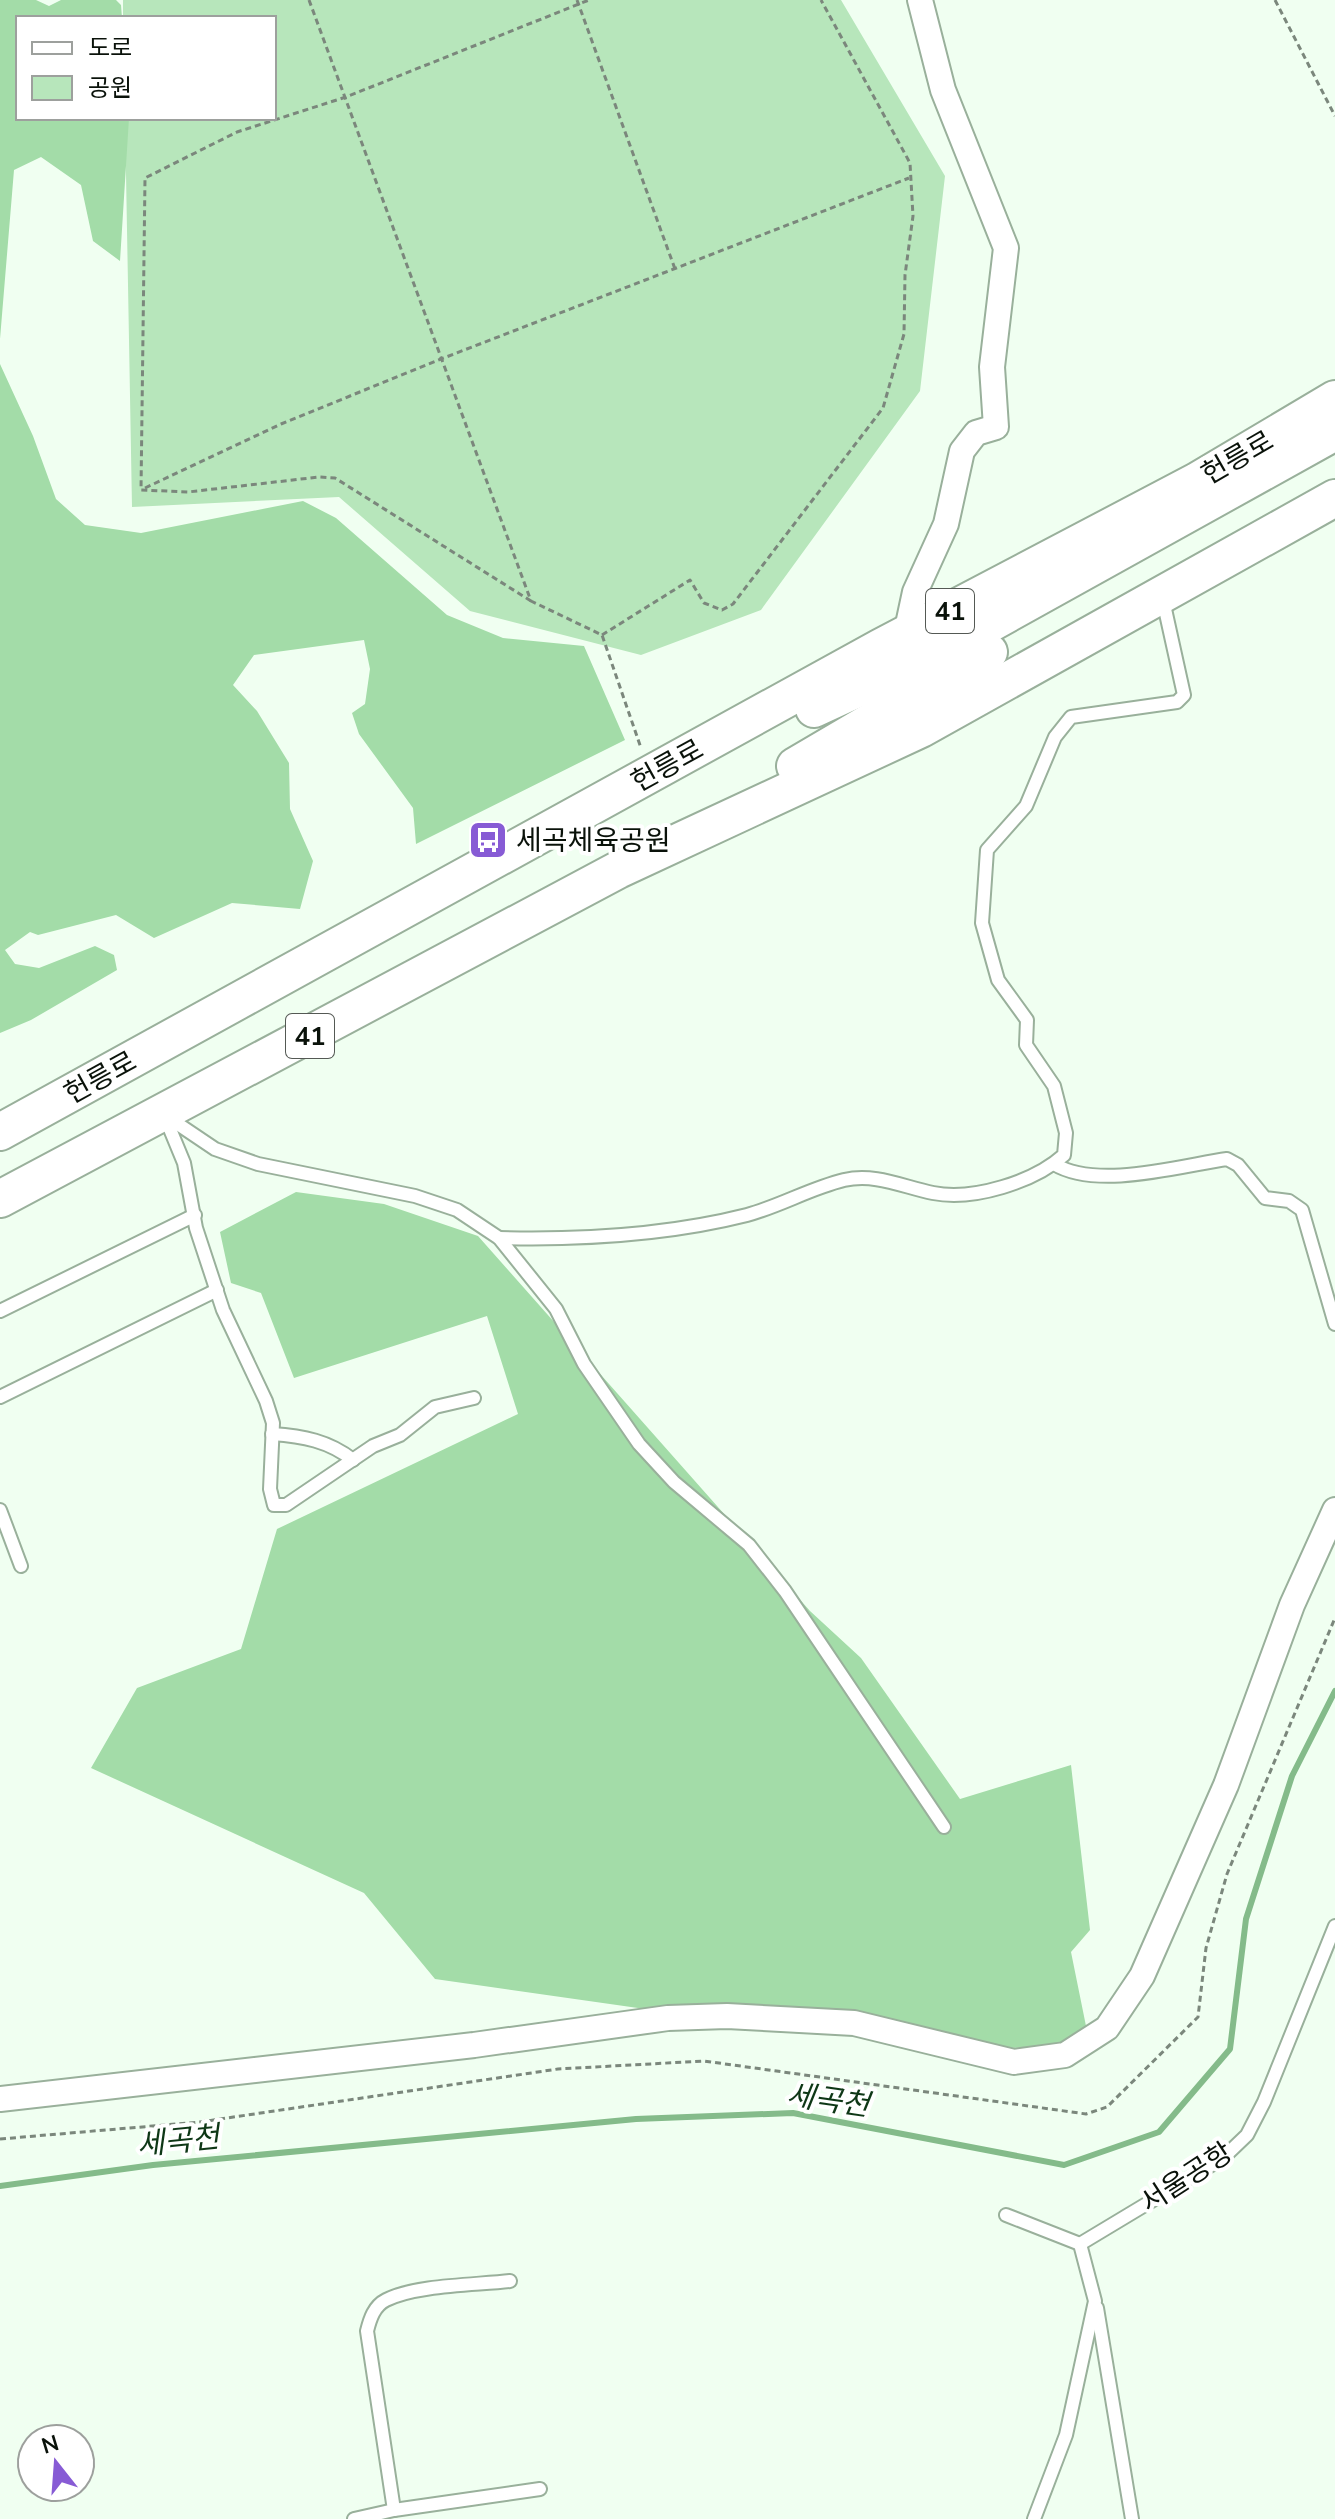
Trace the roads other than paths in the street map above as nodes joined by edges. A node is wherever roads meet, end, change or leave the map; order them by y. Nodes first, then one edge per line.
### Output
1 (920, 0) edge
2 (1335, 399) edge
3 (1335, 432) edge
4 (1335, 459) edge
5 (1335, 498) edge
6 (1162, 593) junction
7 (906, 634) junction
8 (566, 823) junction
9 (618, 870) junction
10 (164, 1114) junction
11 (0, 1132) edge
12 (1054, 1164) junction
13 (0, 1199) edge
14 (195, 1215) junction
15 (499, 1238) junction
16 (217, 1290) junction
17 (0, 1311) edge
18 (1335, 1324) edge
19 (0, 1397) edge
20 (474, 1398) dead end
21 (272, 1434) junction
22 (353, 1460) junction
23 (0, 1510) edge
24 (1335, 1510) edge
25 (21, 1566) dead end
26 (944, 1827) dead end
27 (1335, 1926) edge
28 (0, 2099) edge
29 (1006, 2215) dead end
30 (1080, 2244) junction
31 (510, 2281) dead end
32 (1095, 2301) junction
33 (540, 2489) dead end
34 (394, 2510) junction
35 (354, 2519) edge
36 (1034, 2519) edge
37 (1132, 2519) edge

1 - 7 street
2 - 7 main road, 헌릉로 / 41
3 - 8 main road
4 - 9 main road
5 - 6 main road, 41
6 - 9 main road, 41
6 - 12 lane
7 - 8 main road, 헌릉로 / 41
8 - 11 main road, 헌릉로 / 41
9 - 10 main road, 41
10 - 13 main road, 41
10 - 14 lane
10 - 15 lane
12 - 15 lane
12 - 18 lane
14 - 16 lane
14 - 17 lane
15 - 26 lane
16 - 19 lane
16 - 21 lane
20 - 22 lane
21 - 22 lane
21 - 22 lane
23 - 25 lane
24 - 28 street
27 - 30 lane, 서울공항
29 - 30 lane
30 - 32 lane
31 - 34 lane
32 - 36 lane
32 - 37 lane
33 - 34 lane
34 - 35 lane

